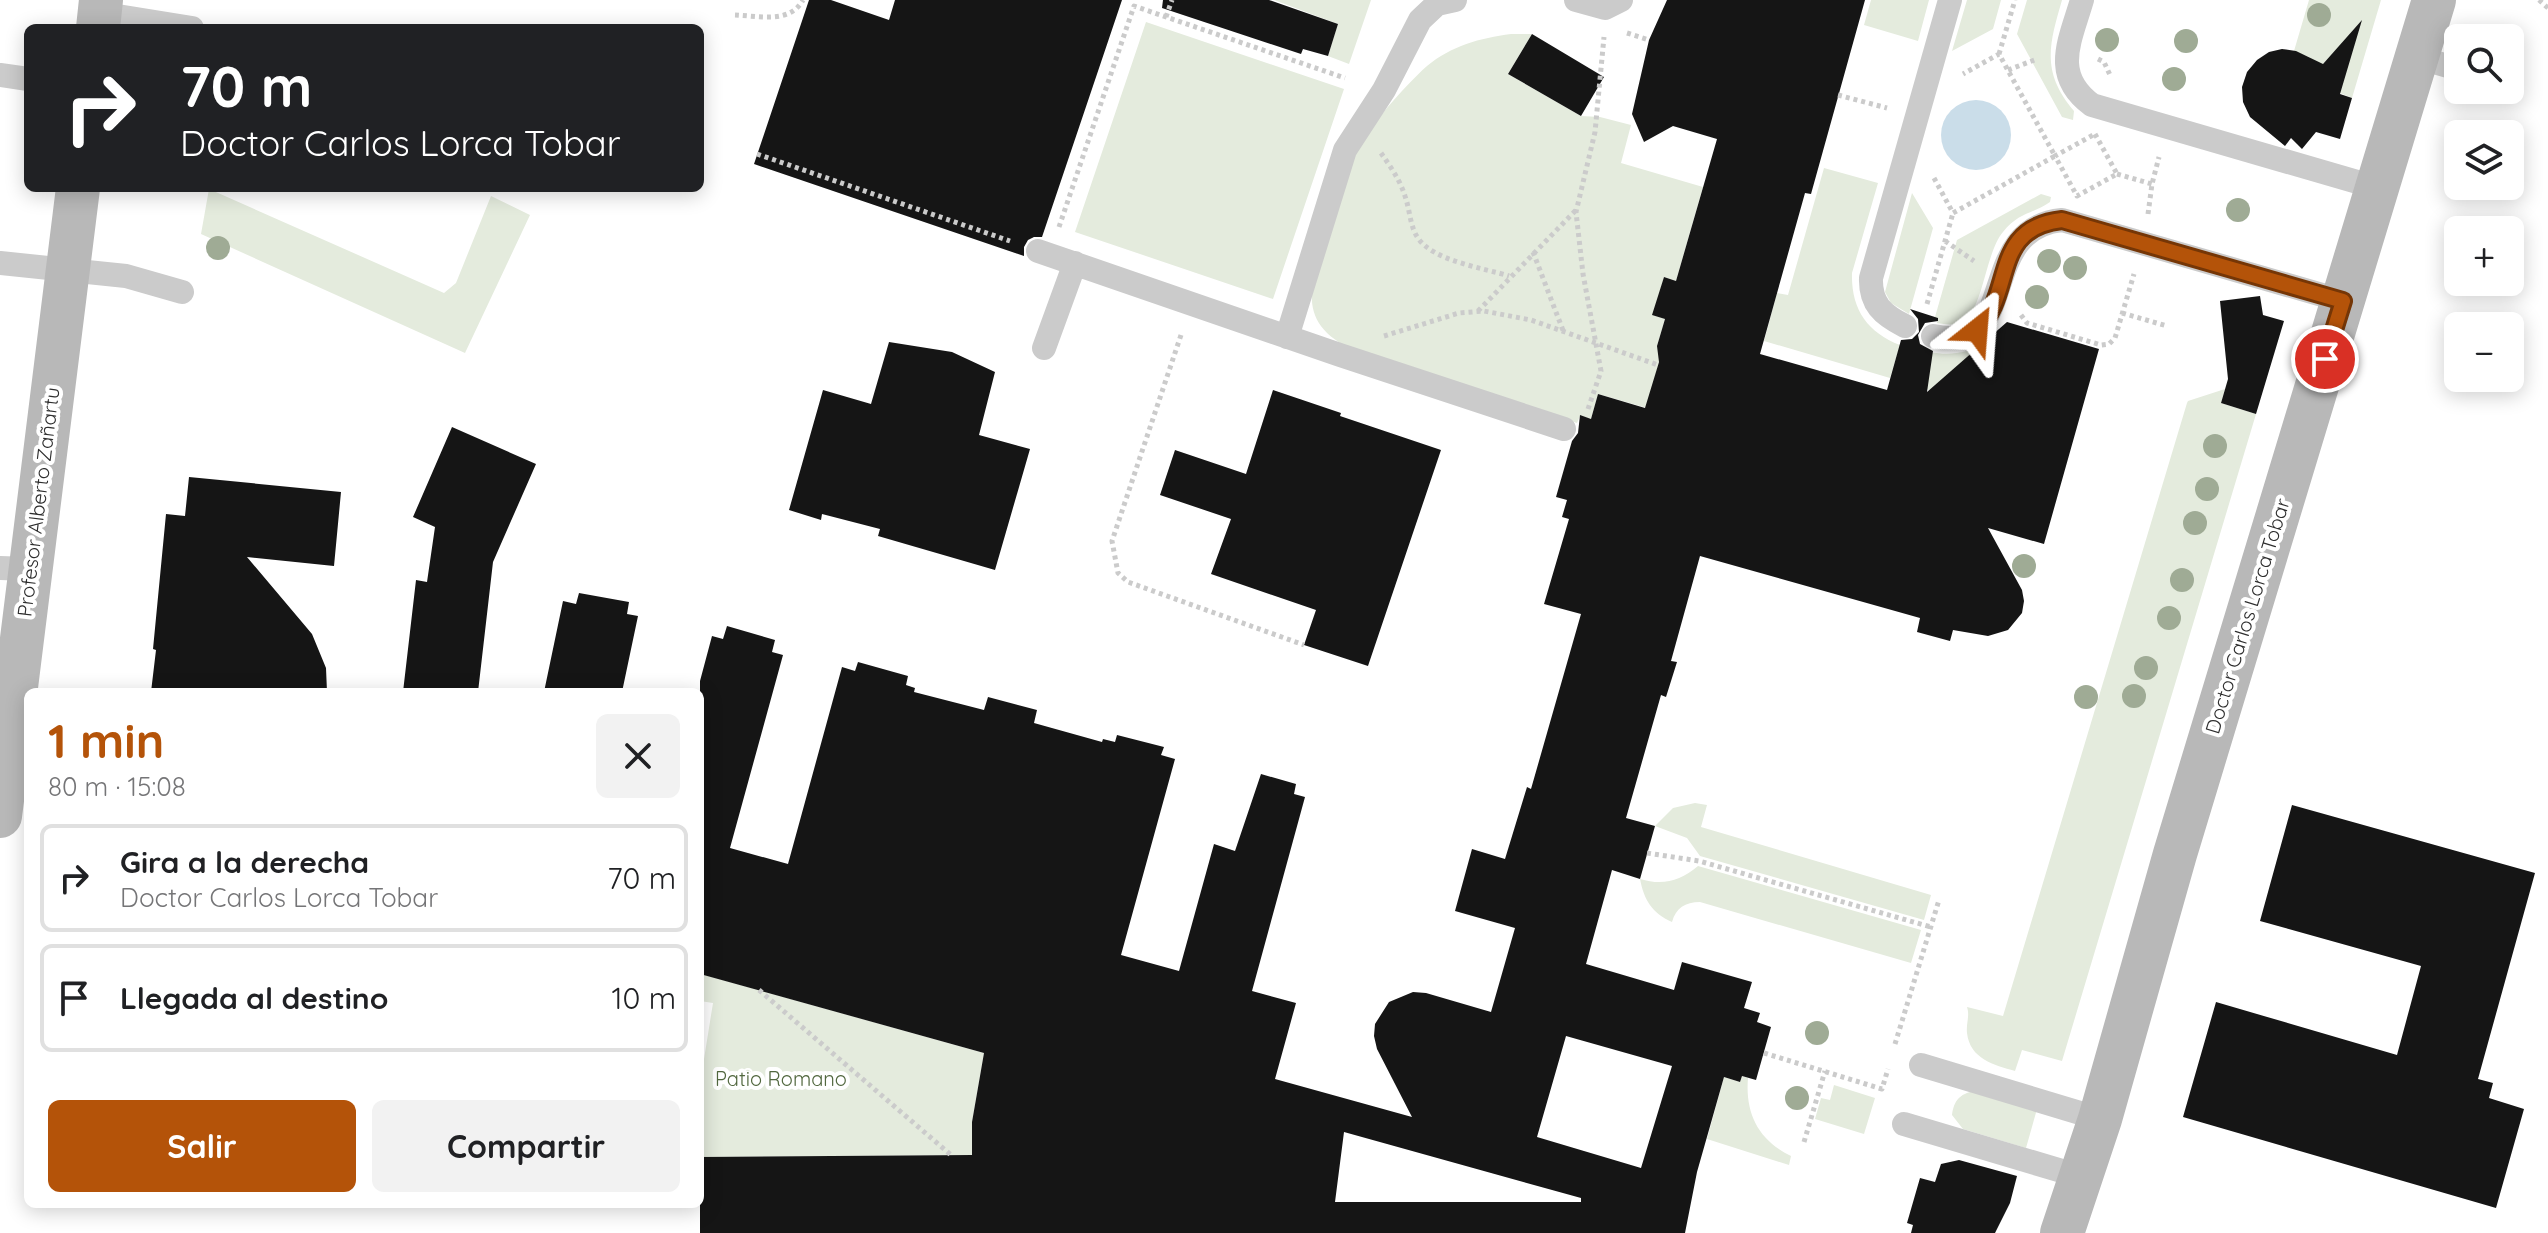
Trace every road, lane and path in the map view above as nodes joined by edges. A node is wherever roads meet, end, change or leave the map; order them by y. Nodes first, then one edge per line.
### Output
1 (803, 0) edge
2 (1172, 0) edge
3 (1455, 0) edge
4 (1576, 0) edge
5 (1621, 0) edge
6 (1950, 0) edge
7 (2015, 0) edge
8 (2082, 0) edge
9 (2434, 0) edge
10 (2539, 0) edge
11 (2548, 8) edge
12 (99, 14) edge
13 (735, 15) dead end
14 (1166, 17) junction
15 (165, 24) edge
16 (1608, 33) dead end
17 (1999, 54) junction
18 (2417, 57) junction
19 (2444, 65) edge
20 (0, 75) edge
21 (24, 78) edge
22 (1345, 78) dead end
23 (1838, 95) dead end
24 (1922, 96) junction
25 (1359, 129) junction
26 (1911, 137) junction
27 (757, 154) dead end
28 (2055, 156) junction
29 (2117, 174) junction
30 (2152, 184) dead end
31 (2378, 188) junction
32 (78, 192) edge
33 (1577, 208) junction
34 (1953, 213) junction
35 (1043, 252) junction
36 (1533, 252) junction
37 (0, 263) edge
38 (1075, 263) junction
39 (68, 269) junction
40 (1509, 276) junction
41 (182, 292) dead end
42 (2343, 301) junction
43 (1191, 304) junction
44 (1477, 312) junction
45 (2122, 313) dead end
46 (1921, 325) junction
47 (2167, 326) dead end
48 (1564, 333) junction
49 (1287, 337) junction
50 (1596, 345) junction
51 (1044, 348) dead end
52 (1340, 355) junction
53 (1658, 365) dead end
54 (1575, 423) joint
55 (15, 569) edge
56 (1304, 645) dead end
57 (2, 790) edge
58 (1647, 853) dead end
59 (1939, 900) dead end
60 (1931, 927) junction
61 (759, 990) dead end
62 (1894, 1048) dead end
63 (1764, 1053) dead end
64 (1890, 1062) dead end
65 (1921, 1065) dead end
66 (1825, 1071) junction
67 (2100, 1119) junction
68 (1904, 1124) dead end
69 (1804, 1142) dead end
70 (951, 1155) dead end
71 (2082, 1177) junction
72 (2062, 1233) edge

1 - 13 path
2 - 14 path
3 - 25 lane
4 - 5 lane
6 - 24 lane
7 - 17 path
8 - 31 lane
9 - 18 main road, Doctor Carlos Lorca Tobar
10 - 11 path
12 - 15 lane
14 - 22 path
14 - 35 path
16 - 33 path
17 - 24 path
17 - 28 path
18 - 19 lane
18 - 31 main road, Doctor Carlos Lorca Tobar
20 - 21 lane
23 - 24 path
24 - 26 lane
25 - 40 path
25 - 49 lane
26 - 34 path
26 - 46 lane
27 - 35 path
28 - 29 path
28 - 29 path
28 - 34 path
29 - 30 path
31 - 42 main road, Doctor Carlos Lorca Tobar
32 - 39 main road, Profesor Alberto Zañartu
33 - 36 path
33 - 50 path
34 - 46 path
35 - 38 lane
36 - 40 path
36 - 48 path
37 - 39 lane
38 - 43 lane
38 - 51 lane
39 - 41 lane
39 - 55 main road, Profesor Alberto Zañartu
40 - 44 path
42 - 46 lane
42 - 67 main road, Doctor Carlos Lorca Tobar
43 - 49 lane
43 - 56 path
44 - 48 path
44 - 52 path
45 - 47 path
48 - 50 path
49 - 52 lane
50 - 53 path
50 - 54 path
52 - 54 lane
55 - 57 main road, Profesor Alberto Zañartu
58 - 60 path
59 - 60 path
60 - 62 path
61 - 70 path
63 - 66 path
64 - 66 path
65 - 67 lane
66 - 69 path
67 - 71 main road, Doctor Carlos Lorca Tobar
68 - 71 lane
71 - 72 main road, Doctor Carlos Lorca Tobar

